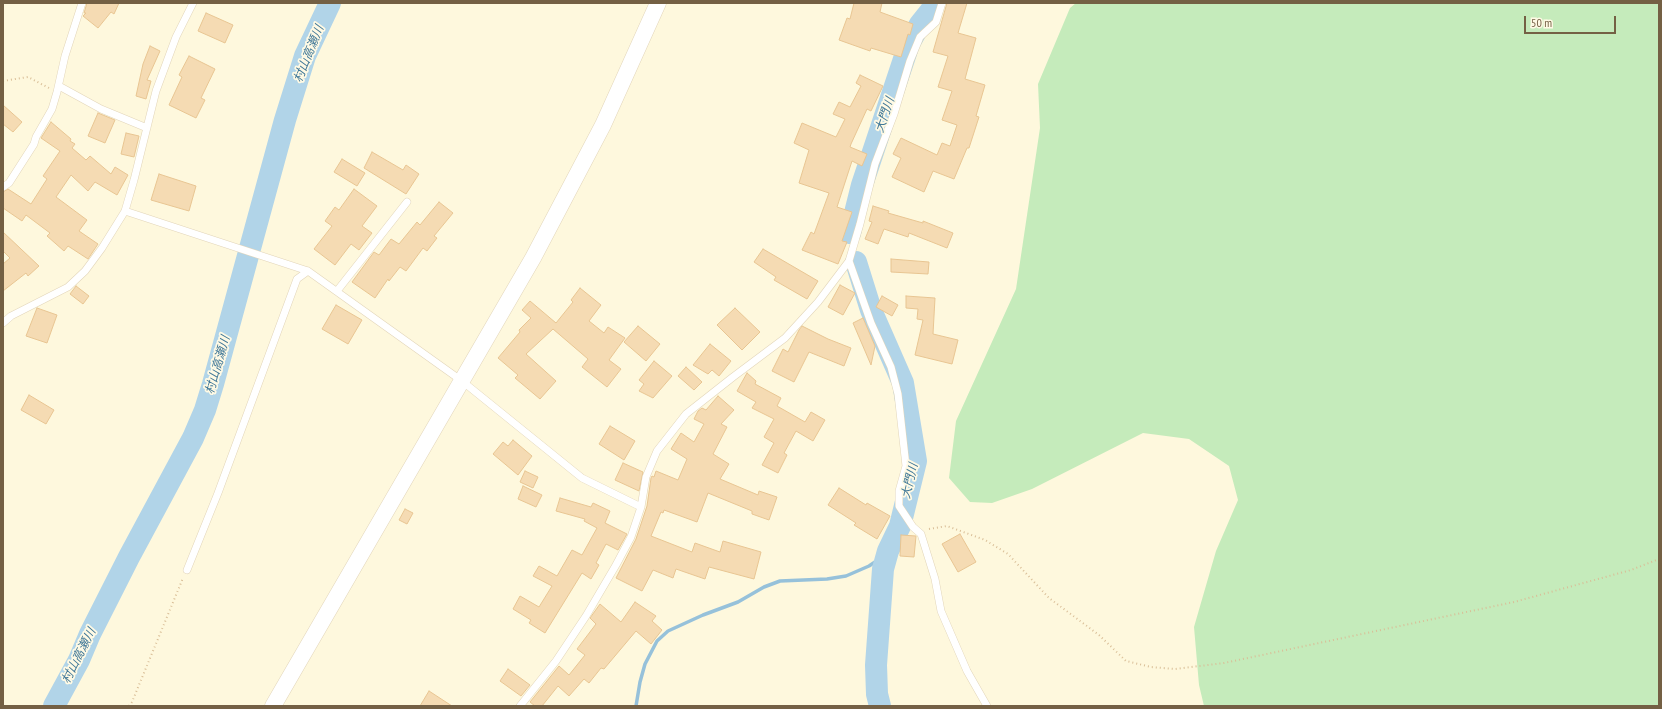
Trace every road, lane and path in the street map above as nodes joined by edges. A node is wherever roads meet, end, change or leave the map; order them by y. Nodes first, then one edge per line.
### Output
1 (82, 3) edge
2 (193, 3) edge
3 (658, 3) edge
4 (942, 3) edge
5 (3, 81) edge
6 (58, 89) junction
7 (147, 128) junction
8 (3, 187) edge
9 (407, 202) dead end
10 (125, 211) junction
11 (849, 261) junction
12 (305, 270) junction
13 (337, 291) junction
14 (3, 323) edge
15 (462, 381) junction
16 (641, 507) junction
17 (921, 534) junction
18 (1659, 559) edge
19 (186, 570) joint
20 (129, 706) edge
21 (273, 706) edge
22 (520, 706) edge
23 (987, 706) edge

1 - 6 lane
2 - 7 lane
3 - 15 street
4 - 11 lane
5 - 6 path
6 - 7 lane
6 - 8 lane
7 - 10 lane
9 - 13 lane
10 - 12 lane
10 - 14 lane
11 - 16 lane
11 - 17 lane
12 - 13 lane
12 - 19 lane
13 - 15 lane
15 - 16 lane
15 - 21 street
16 - 22 lane
17 - 18 path
17 - 23 lane
19 - 20 path

